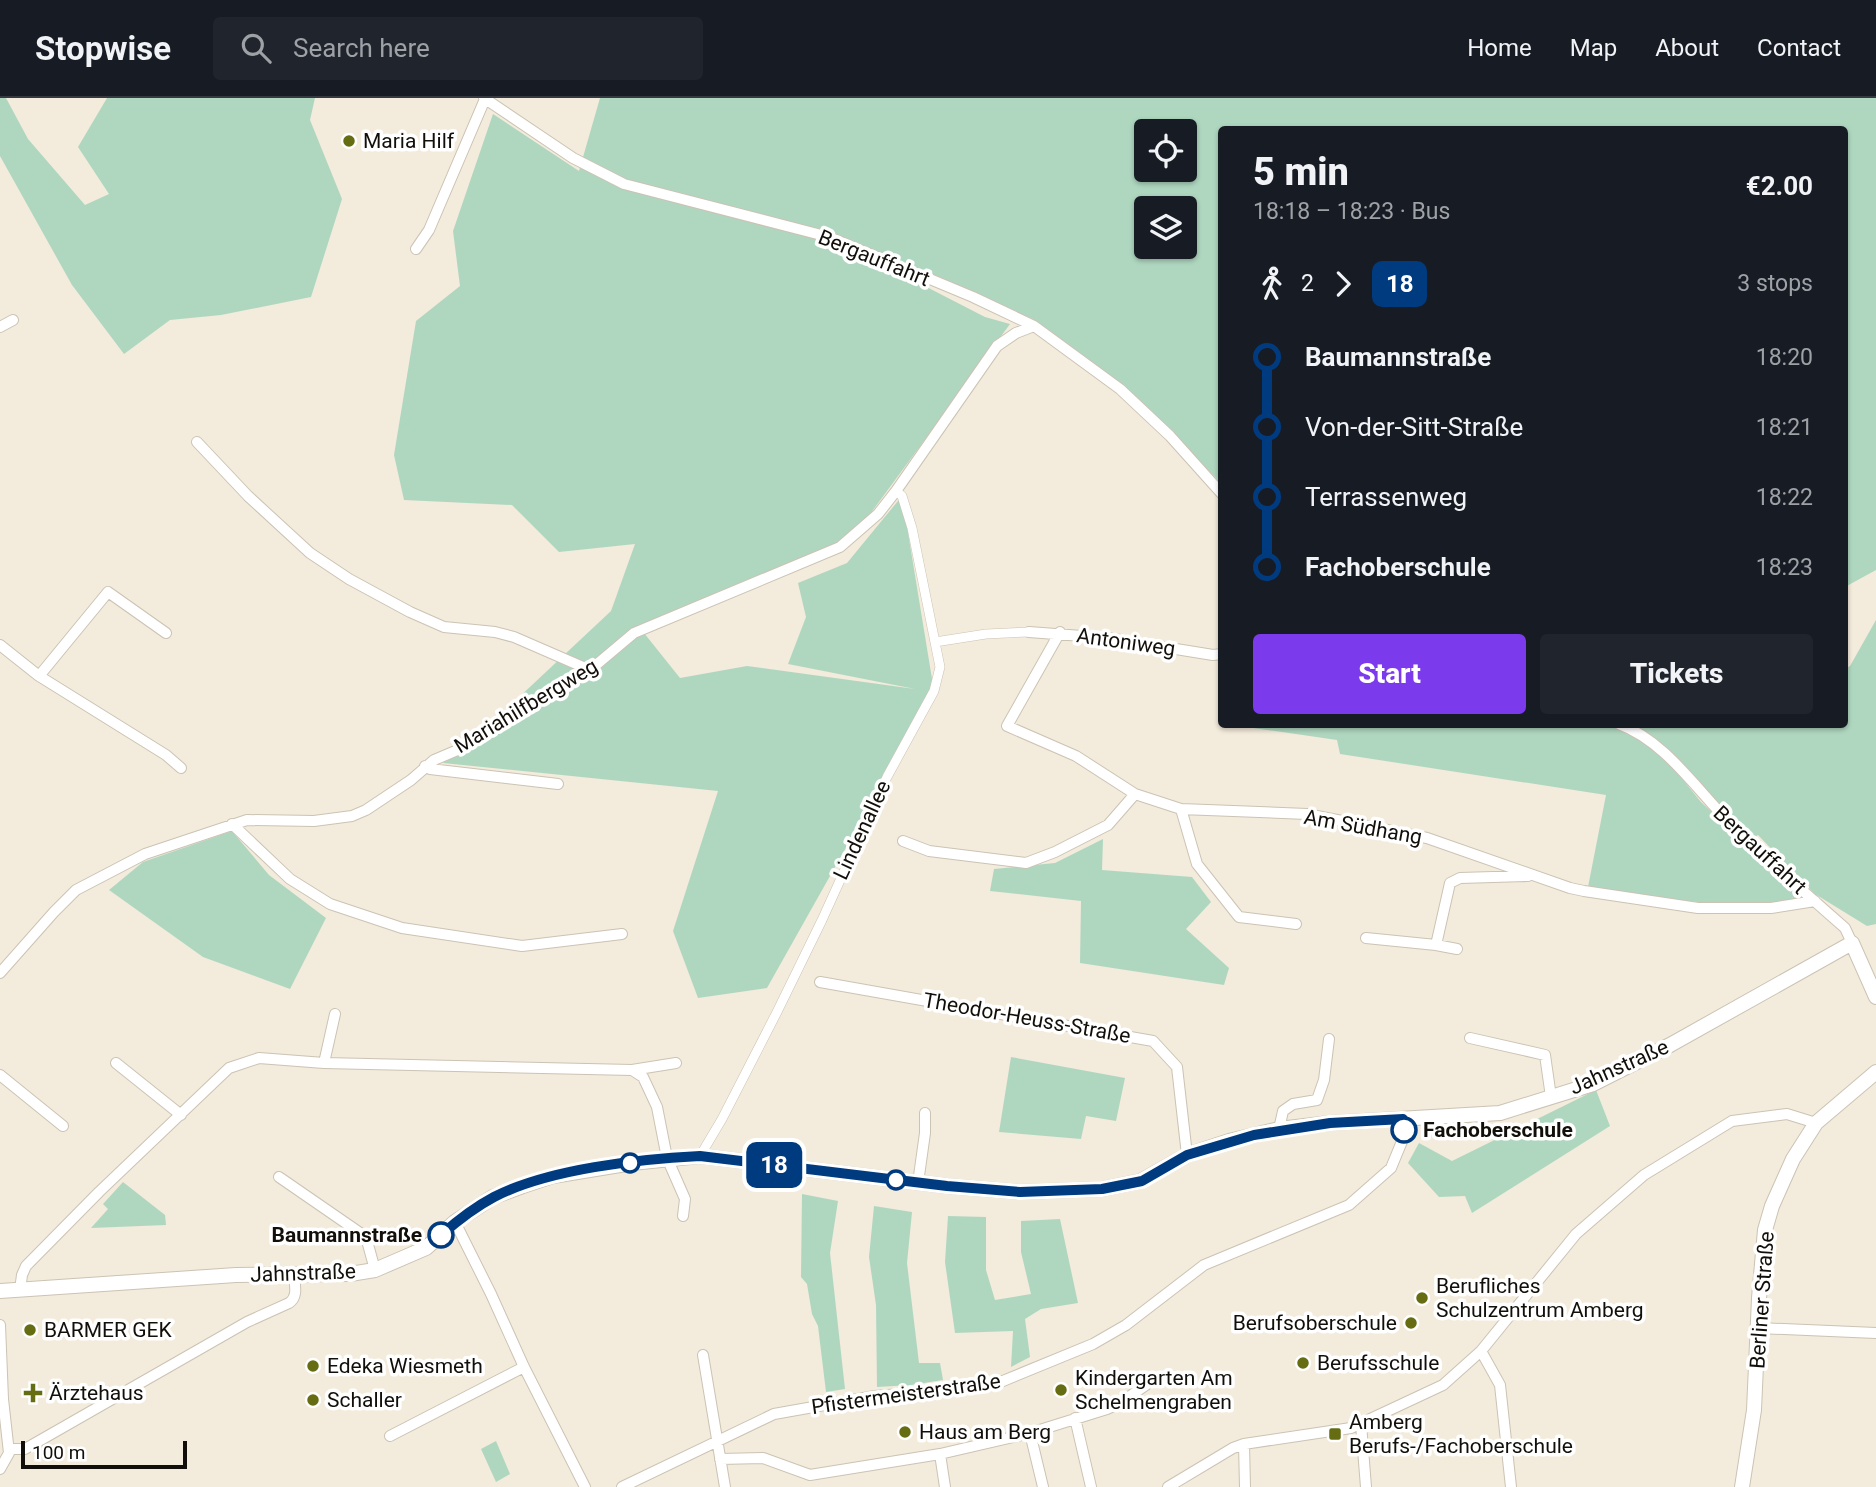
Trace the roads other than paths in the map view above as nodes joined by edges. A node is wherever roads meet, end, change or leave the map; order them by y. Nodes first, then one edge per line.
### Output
1 (484, 99) edge
2 (416, 249) dead end
3 (13, 320) dead end
4 (1034, 326) junction
5 (0, 327) edge
6 (197, 442) dead end
7 (1218, 490) edge
8 (897, 491) junction
9 (1030, 632) joint
10 (1060, 632) junction
11 (166, 633) dead end
12 (935, 642) junction
13 (0, 645) edge
14 (1218, 654) edge
15 (590, 670) junction
16 (39, 676) junction
17 (1628, 728) edge
18 (425, 766) junction
19 (181, 768) dead end
20 (558, 784) dead end
21 (1135, 794) junction
22 (1181, 809) junction
23 (232, 824) junction
24 (903, 841) dead end
25 (1538, 876) junction
26 (1815, 901) junction
27 (1296, 924) dead end
28 (622, 934) dead end
29 (1366, 938) dead end
30 (1852, 943) junction
31 (1436, 946) junction
32 (1457, 949) dead end
33 (0, 973) edge
34 (820, 982) dead end
35 (1876, 997) edge
36 (335, 1014) dead end
37 (1470, 1038) dead end
38 (1329, 1039) dead end
39 (116, 1063) dead end
40 (324, 1063) junction
41 (676, 1063) dead end
42 (632, 1070) junction
43 (1875, 1074) edge
44 (0, 1075) edge
45 (1551, 1097) junction
46 (925, 1113) dead end
47 (181, 1115) junction
48 (1403, 1119) junction
49 (1816, 1123) junction
50 (62, 1126) dead end
51 (1279, 1129) junction
52 (1187, 1155) junction
53 (700, 1156) junction
54 (667, 1158) junction
55 (279, 1178) dead end
56 (918, 1183) junction
57 (683, 1216) dead end
58 (455, 1222) junction
59 (375, 1270) junction
60 (294, 1276) junction
61 (20, 1290) junction
62 (0, 1291) edge
63 (0, 1325) edge
64 (1758, 1328) junction
65 (1876, 1333) edge
66 (1481, 1351) junction
67 (703, 1355) dead end
68 (524, 1367) junction
69 (1146, 1385) dead end
70 (1075, 1418) junction
71 (1361, 1424) junction
72 (1030, 1433) junction
73 (390, 1436) dead end
74 (717, 1440) junction
75 (1244, 1444) junction
76 (9, 1449) junction
77 (940, 1454) junction
78 (720, 1459) junction
79 (0, 1469) edge
80 (585, 1487) edge
81 (622, 1487) edge
82 (725, 1487) edge
83 (945, 1487) edge
84 (1043, 1487) edge
85 (1091, 1487) edge
86 (1168, 1487) edge
87 (1245, 1487) edge
88 (1366, 1487) edge
89 (1511, 1487) edge
90 (1742, 1487) edge

1 - 2 street
1 - 4 street, Bergauffahrt
3 - 5 street
4 - 7 street, Bergauffahrt
4 - 8 street, Mariahilfbergweg
6 - 15 street
8 - 12 street, Lindenallee
8 - 15 street, Mariahilfbergweg
9 - 10 street, Antoniweg
9 - 12 street
10 - 14 street, Antoniweg
10 - 21 street, Am Südhang
11 - 16 street
12 - 53 street, Lindenallee
13 - 16 street
15 - 18 street, Mariahilfbergweg
16 - 19 street
17 - 26 street, Bergauffahrt
18 - 20 street
18 - 23 street, Mariahilfbergweg
21 - 22 street, Am Südhang
21 - 24 street
22 - 25 street, Am Südhang
22 - 27 street
23 - 28 street
23 - 33 street, Mariahilfbergweg
25 - 26 street, Am Südhang
25 - 31 street, Am Südhang
26 - 30 street, Bergauffahrt
29 - 31 street
30 - 35 street, Bergauffahrt
30 - 45 street, Jahnstraße
31 - 32 street
34 - 52 street, Theodor-Heuss-Straße
36 - 40 street
37 - 45 street
38 - 51 street
39 - 47 street
40 - 42 street
40 - 47 street
41 - 42 street
42 - 54 street
43 - 49 street, Berliner Straße
44 - 50 street
45 - 48 street, Jahnstraße
46 - 56 street
47 - 61 street
48 - 51 street, Jahnstraße
48 - 74 street, Pfistermeisterstraße
49 - 64 street, Berliner Straße
49 - 66 street
51 - 52 street, Jahnstraße
52 - 56 street, Jahnstraße
53 - 54 street, Jahnstraße
53 - 56 street, Jahnstraße
54 - 57 street
54 - 58 street, Jahnstraße
55 - 59 street
58 - 59 street, Jahnstraße
58 - 68 street
59 - 60 street, Jahnstraße
60 - 61 street, Jahnstraße
60 - 76 street
61 - 62 street, Jahnstraße
63 - 76 street
64 - 65 street
64 - 90 street, Berliner Straße
66 - 71 street
66 - 89 street
67 - 74 street
68 - 73 street
68 - 80 street
69 - 70 street
70 - 72 street
70 - 85 street
71 - 75 street
71 - 88 street
72 - 77 street
72 - 84 street
74 - 78 street
74 - 81 street, Pfistermeisterstraße
75 - 86 street
75 - 87 street
76 - 79 street
77 - 78 street
77 - 83 street
78 - 82 street

